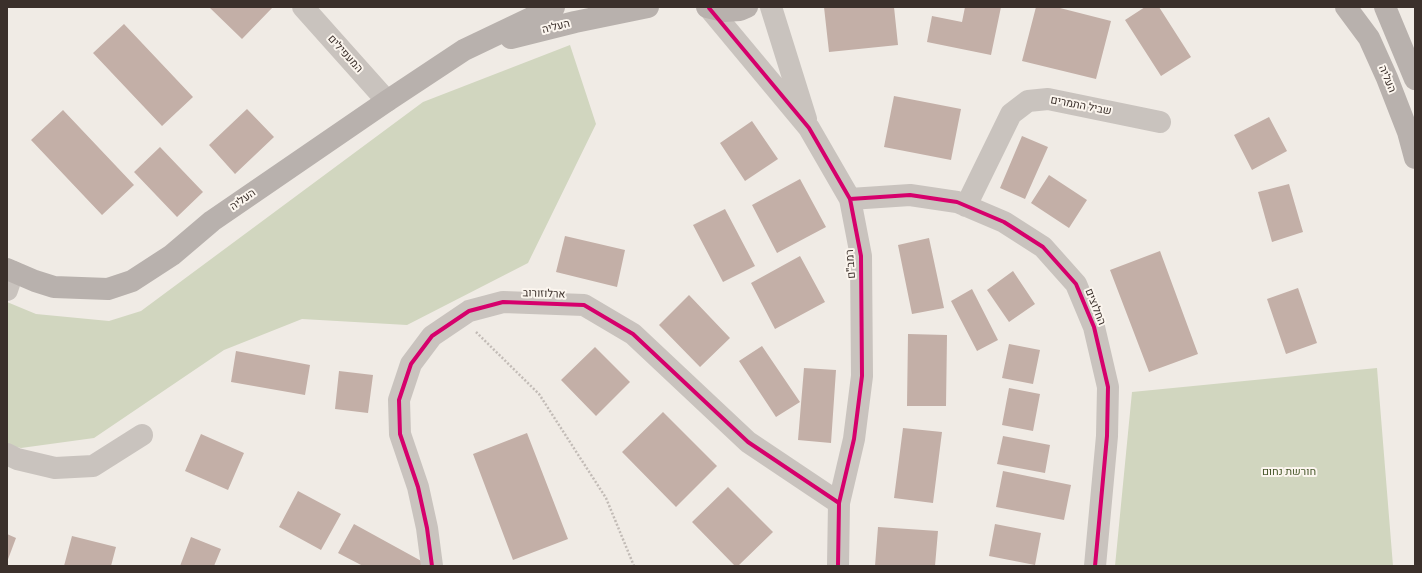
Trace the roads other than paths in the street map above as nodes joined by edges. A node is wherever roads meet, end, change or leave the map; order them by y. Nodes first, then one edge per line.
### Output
1 (303, 7) edge
2 (554, 7) edge
3 (648, 7) edge
4 (708, 7) edge
5 (747, 7) edge
6 (771, 7) edge
7 (1346, 7) edge
8 (1385, 7) edge
9 (464, 50) junction
10 (1415, 79) edge
11 (387, 101) junction
12 (1160, 122) dead end
13 (809, 128) junction
14 (1415, 158) edge
15 (850, 199) junction
16 (966, 206) junction
17 (9, 277) edge
18 (142, 435) dead end
19 (7, 454) edge
20 (839, 503) junction
21 (432, 566) edge
22 (838, 566) edge
23 (1095, 566) edge

1 - 11 street, המעפילים
2 - 9 main road, העליה
3 - 9 main road, העליה
4 - 5 main road
4 - 13 street, רמב"ם
6 - 13 street, רמב"ם
7 - 14 main road, העליה
8 - 10 main road
9 - 11 main road, העליה
11 - 17 main road, העליה
12 - 16 street, שביל התמרים
13 - 15 street, רמב"ם
15 - 16 street, החלוצים
15 - 20 street, רמב"ם
16 - 23 street, החלוצים
18 - 19 street
20 - 21 street, ארלוזורוב
20 - 22 street, רמב"ם

